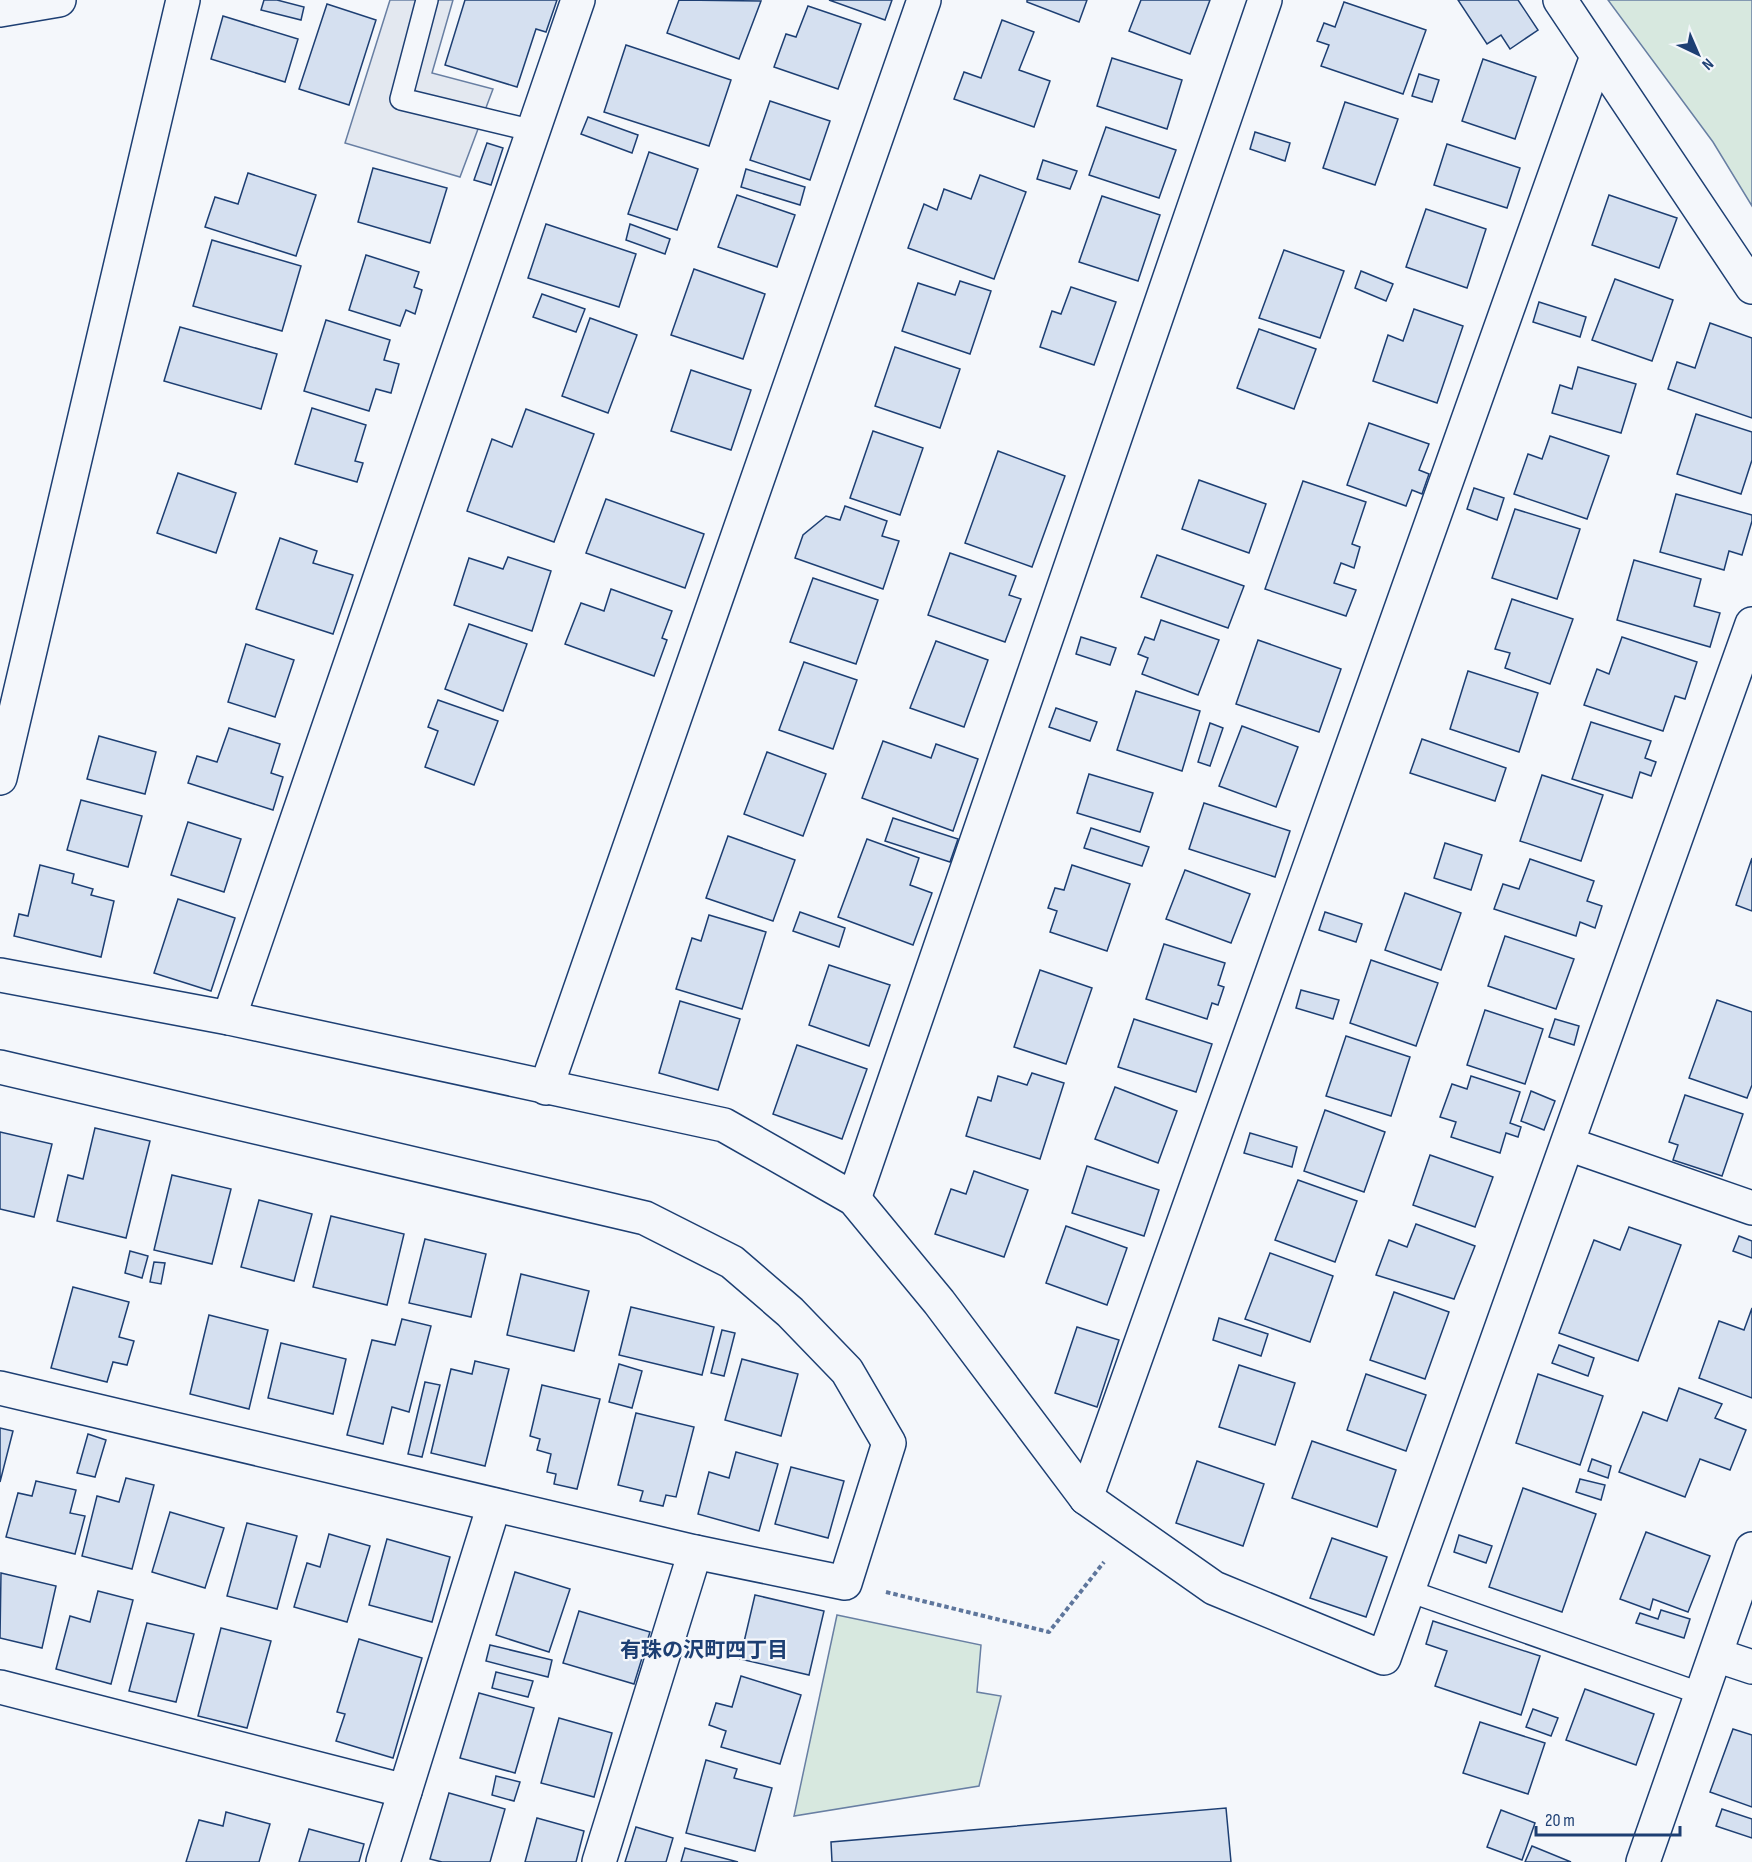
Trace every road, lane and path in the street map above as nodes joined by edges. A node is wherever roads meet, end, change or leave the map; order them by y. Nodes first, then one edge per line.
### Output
1 (59, 0) edge
2 (183, 0) edge
3 (427, 0) edge
4 (578, 0) edge
5 (924, 0) edge
6 (1265, 0) edge
7 (1560, 0) edge
8 (0, 10) edge
9 (1597, 56) junction
10 (534, 131) junction
11 (1752, 287) edge
12 (1752, 624) edge
13 (0, 778) edge
14 (0, 975) edge
15 (229, 1018) junction
16 (0, 1067) edge
17 (546, 1088) junction
18 (1568, 1144) junction
19 (854, 1199) junction
20 (1752, 1208) edge
21 (0, 1388) edge
22 (1086, 1498) junction
23 (494, 1505) junction
24 (1130, 1529) junction
25 (1752, 1549) edge
26 (695, 1552) junction
27 (845, 1582) junction
28 (1409, 1592) junction
29 (1716, 1655) junction
30 (1752, 1667) edge
31 (0, 1687) edge
32 (1702, 1694) junction
33 (405, 1791) junction
34 (383, 1862) edge
35 (599, 1862) edge
36 (1642, 1862) edge

1 - 8 street
2 - 13 street
3 - 10 lane
4 - 10 street
5 - 17 street
6 - 19 street
7 - 9 street
9 - 11 street
9 - 22 street
10 - 15 street
12 - 18 street
14 - 15 street
15 - 17 street
16 - 27 street
17 - 19 street
18 - 20 street
18 - 28 street
19 - 22 street
21 - 23 street
22 - 24 street
23 - 26 street
23 - 33 street
24 - 27 path
24 - 28 street
25 - 29 street
26 - 27 street
26 - 35 street
28 - 32 lane
29 - 30 street
29 - 32 street
31 - 33 street
32 - 36 street
33 - 34 street

